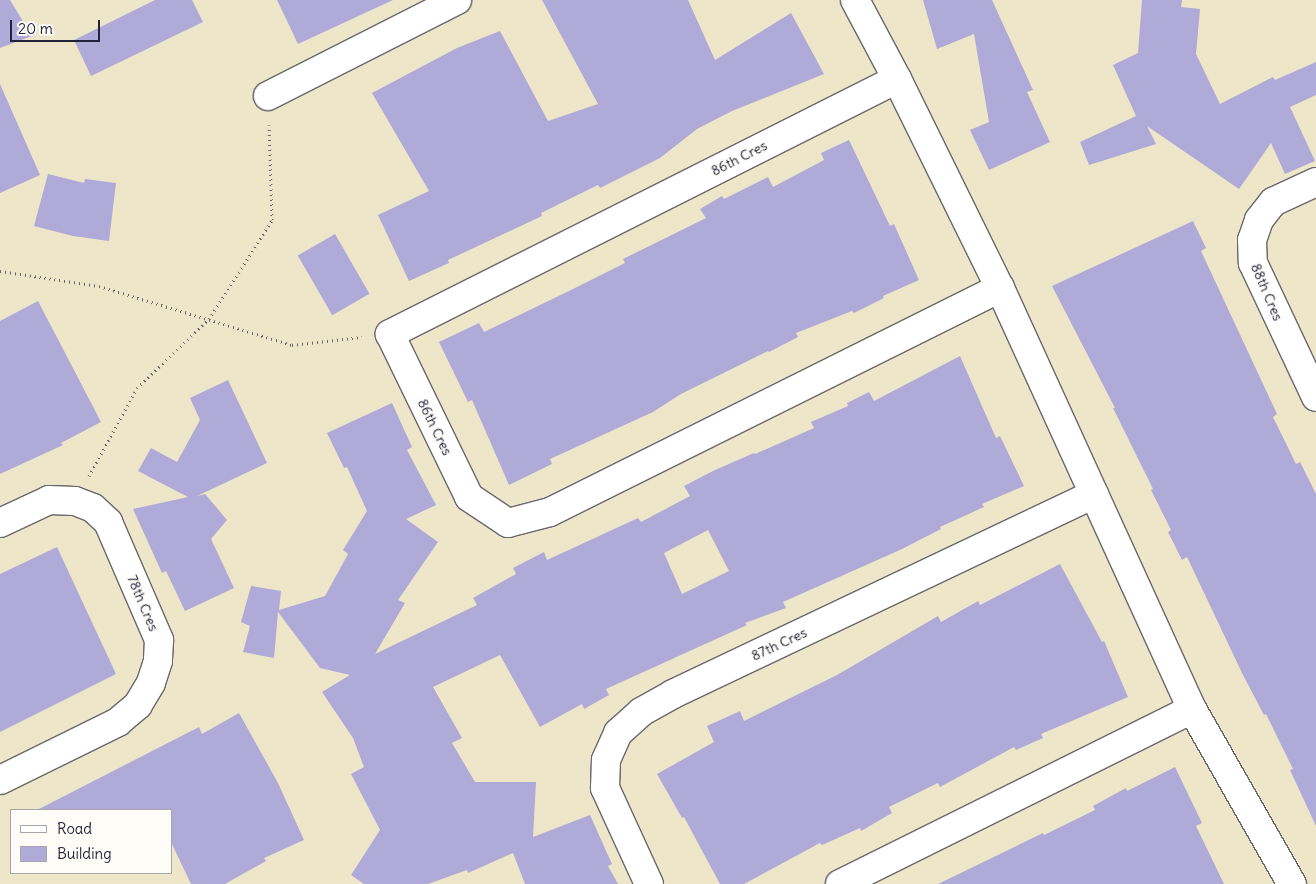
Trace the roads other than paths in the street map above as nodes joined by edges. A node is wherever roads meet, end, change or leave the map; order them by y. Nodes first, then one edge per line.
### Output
1 (457, 0) edge
2 (855, 0) edge
3 (897, 79) junction
4 (268, 96) road end
5 (1316, 182) edge
6 (1000, 288) junction
7 (1316, 397) edge
8 (1094, 494) junction
9 (0, 523) edge
10 (1192, 709) junction
11 (0, 780) edge
12 (649, 884) edge
13 (840, 884) edge
14 (1292, 884) edge

1 - 4 street
2 - 3 street
3 - 6 street
3 - 6 street, 86th Cres
5 - 7 street, 88th Cres
6 - 8 street
8 - 10 street
8 - 12 street, 87th Cres
9 - 11 street, 78th Cres
10 - 13 street
10 - 14 street

